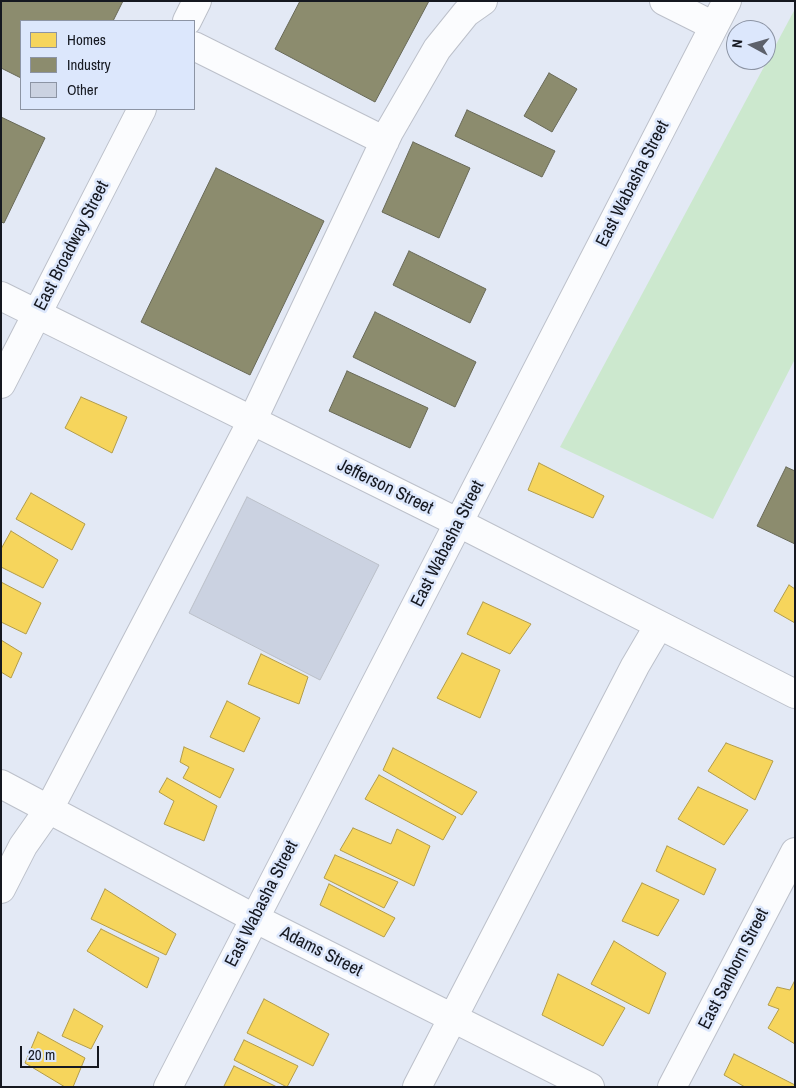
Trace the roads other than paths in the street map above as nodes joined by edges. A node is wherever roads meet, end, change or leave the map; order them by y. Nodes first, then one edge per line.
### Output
1 (197, 1) edge
2 (483, 1) edge
3 (664, 1) edge
4 (726, 1) edge
5 (188, 20) edge
6 (714, 26) junction
7 (195, 46) edge
8 (141, 110) edge
9 (385, 141) junction
10 (1, 296) edge
11 (37, 315) junction
12 (1, 384) edge
13 (252, 421) junction
14 (459, 523) junction
15 (659, 625) junction
16 (795, 694) edge
17 (1, 784) edge
18 (49, 809) junction
19 (795, 852) edge
20 (1, 889) edge
21 (254, 918) junction
22 (452, 1018) junction
23 (168, 1087) edge
24 (417, 1087) edge
25 (590, 1087) edge
26 (672, 1087) edge

1 - 5 street
2 - 9 street
3 - 6 street
4 - 6 street, East Wabasha Street
6 - 14 street, East Wabasha Street
7 - 9 street
8 - 11 street, East Broadway Street
9 - 13 street
10 - 11 street, Jefferson Street
11 - 12 street, East Broadway Street
11 - 13 street, Jefferson Street
13 - 14 street, Jefferson Street
13 - 18 street
14 - 15 street, Jefferson Street
14 - 21 street, East Wabasha Street
15 - 16 street, Jefferson Street
15 - 22 street
17 - 18 street, Adams Street
18 - 20 street
18 - 21 street, Adams Street
19 - 26 street, East Sanborn Street
21 - 22 street, Adams Street
21 - 23 street, East Wabasha Street
22 - 24 street
22 - 25 street, Adams Street

